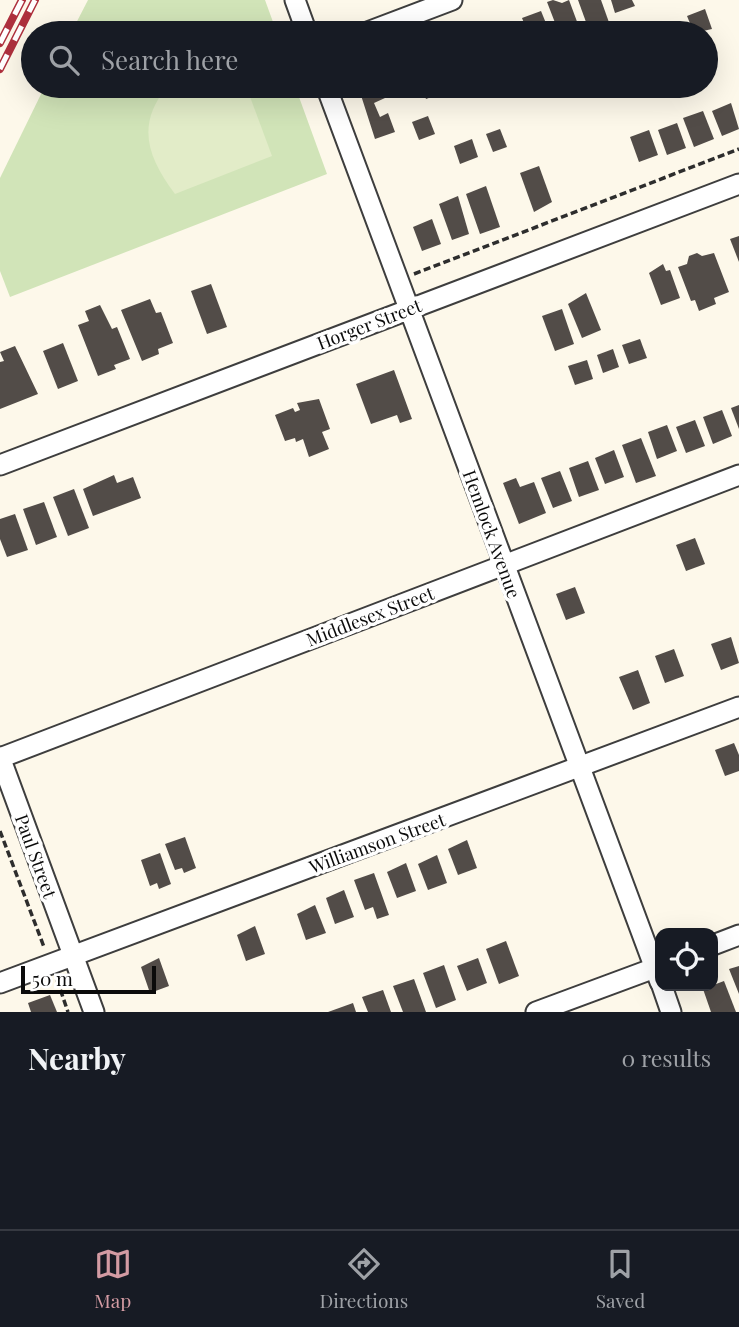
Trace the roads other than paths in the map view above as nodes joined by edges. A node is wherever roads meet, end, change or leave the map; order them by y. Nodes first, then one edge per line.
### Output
1 (295, 0) edge
2 (452, 0) edge
3 (303, 21) edge
4 (397, 21) edge
5 (330, 98) edge
6 (739, 184) edge
7 (408, 309) junction
8 (0, 465) edge
9 (739, 475) edge
10 (504, 565) junction
11 (739, 707) edge
12 (0, 758) edge
13 (580, 768) junction
14 (739, 935) edge
15 (718, 944) edge
16 (73, 955) junction
17 (655, 965) edge
18 (655, 976) edge
19 (7, 980) edge
20 (664, 991) edge
21 (94, 1012) edge
22 (537, 1012) edge
23 (671, 1012) edge

1 - 3 street
2 - 4 street
5 - 7 street, Hemlock Avenue
6 - 7 street, Horger Street
7 - 8 street, Horger Street
7 - 10 street, Hemlock Avenue
9 - 10 street, Middlesex Street
10 - 12 street, Middlesex Street
10 - 13 street, Hemlock Avenue
11 - 13 street, Williamson Street
12 - 16 street, Paul Street
13 - 16 street, Williamson Street
13 - 17 street, Hemlock Avenue
14 - 15 street
16 - 19 street, Williamson Street
16 - 21 street, Paul Street
18 - 22 street
20 - 23 street, Hemlock Avenue

